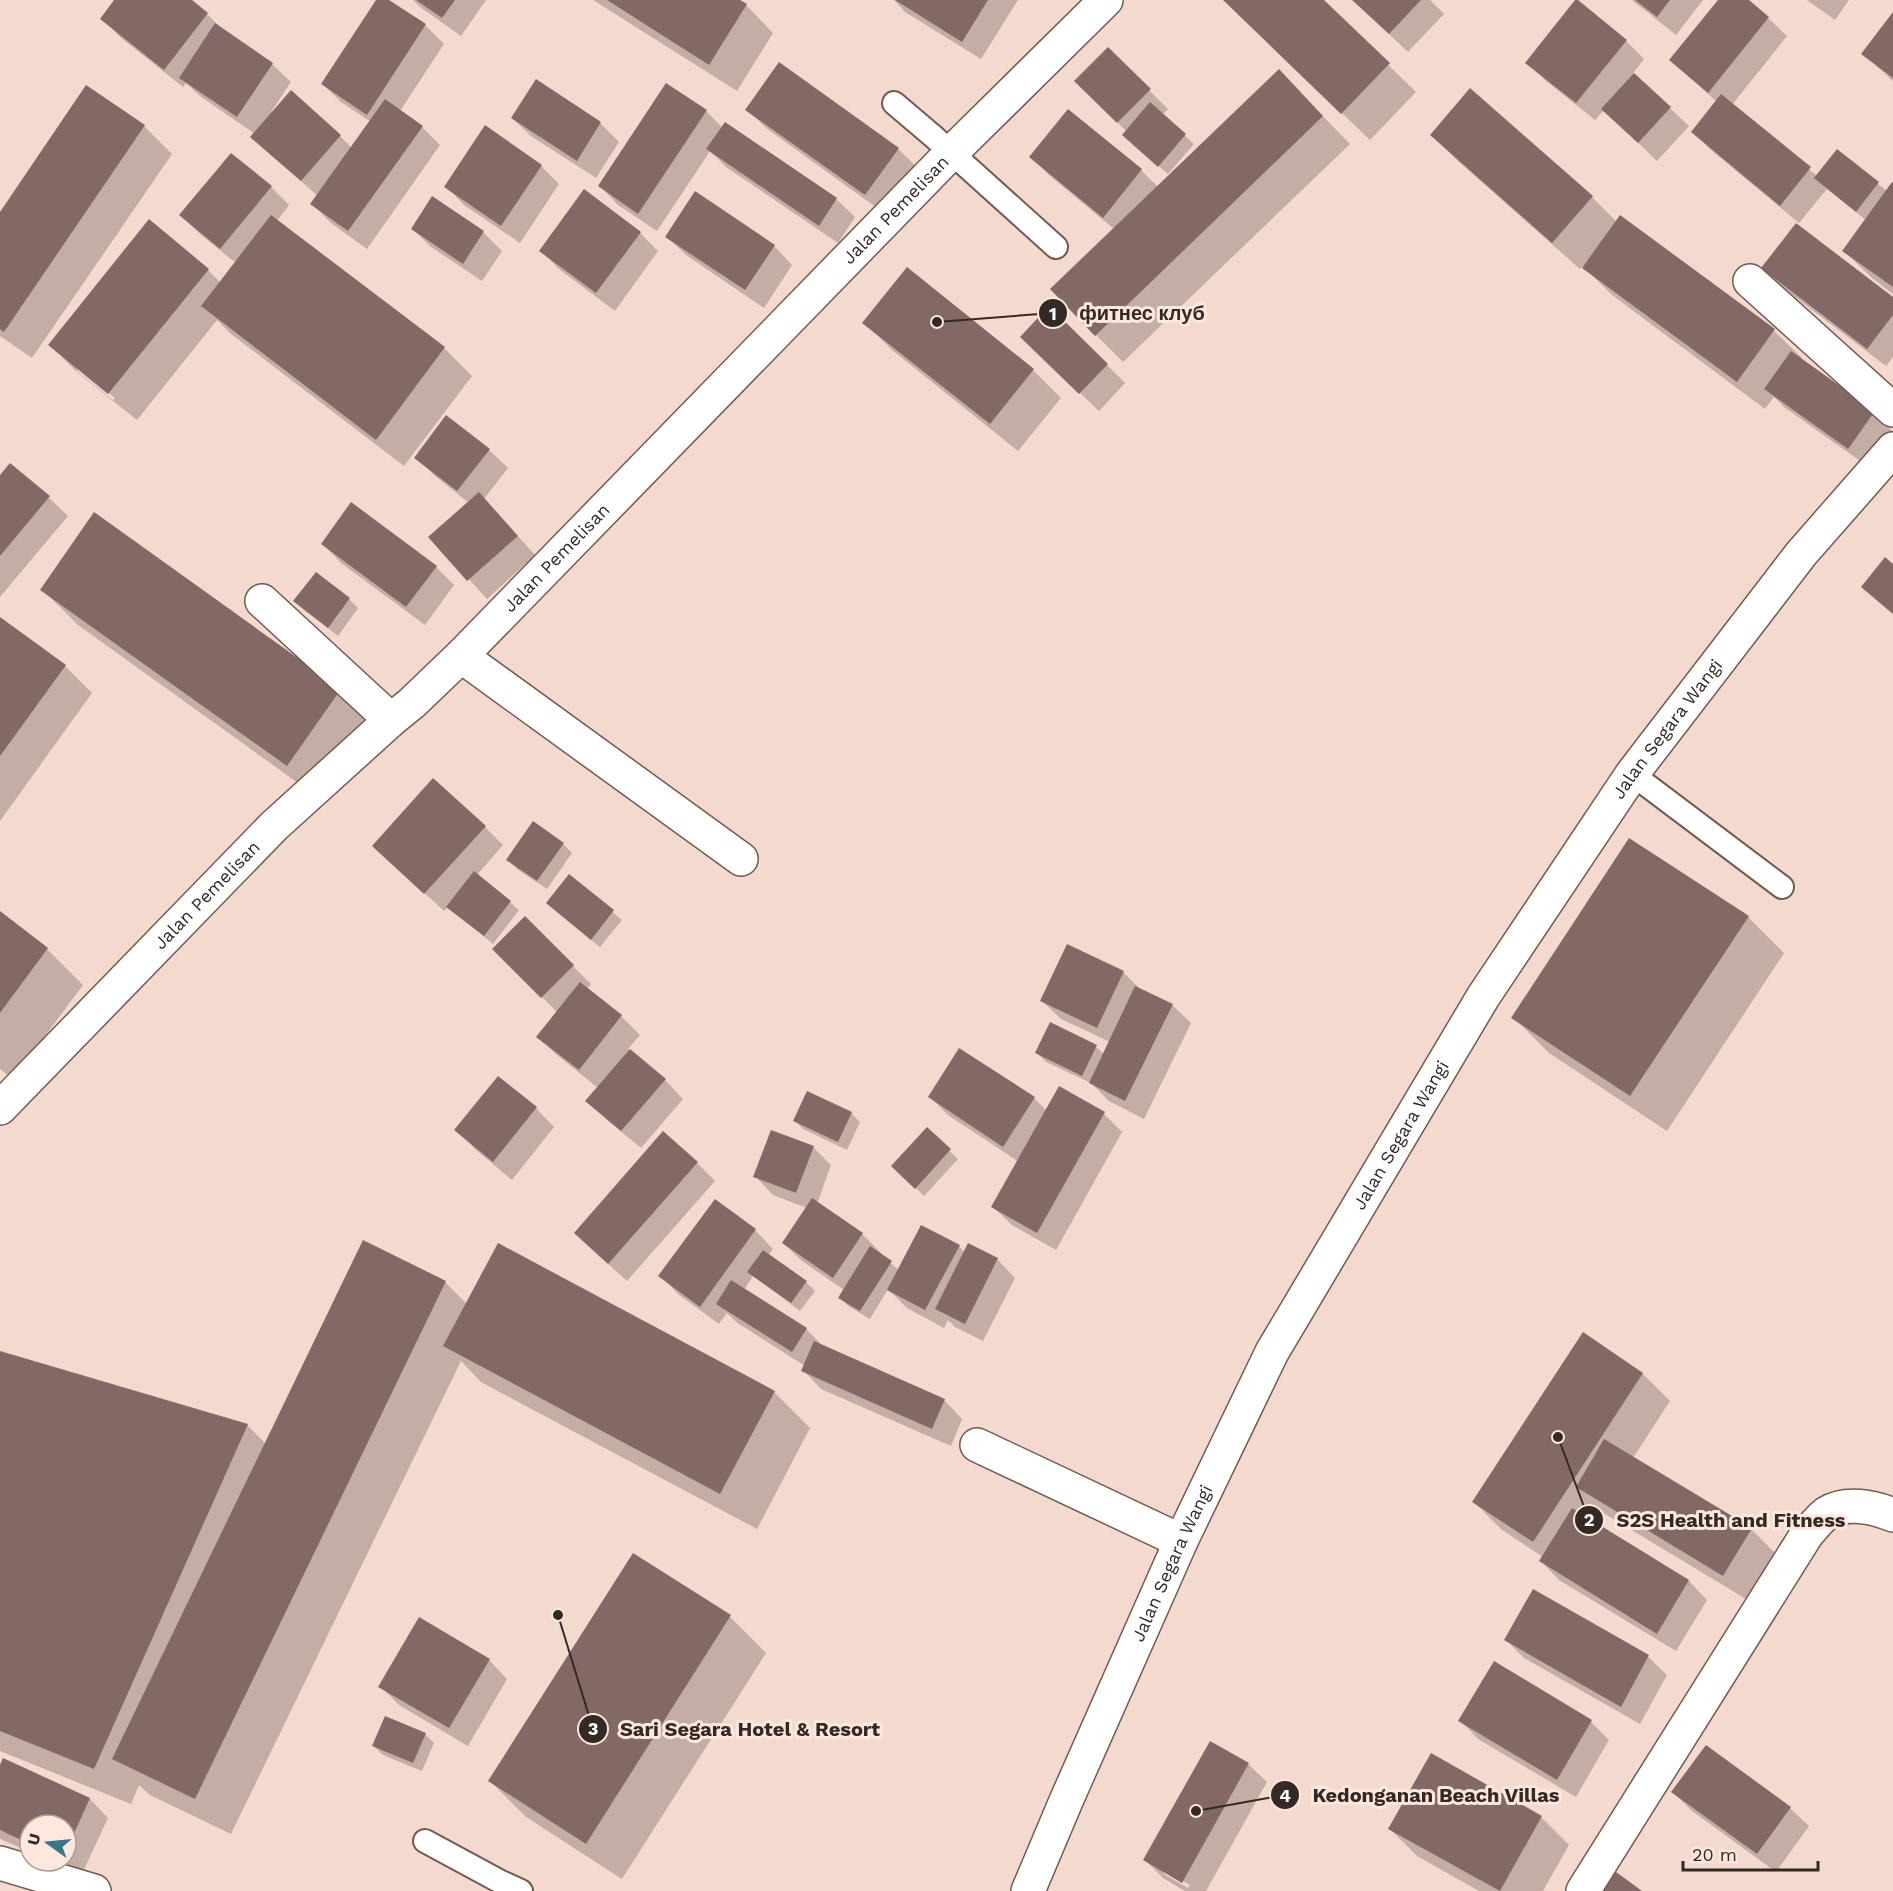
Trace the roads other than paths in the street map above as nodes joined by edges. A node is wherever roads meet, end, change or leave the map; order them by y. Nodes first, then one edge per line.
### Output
1 (1106, 0) edge
2 (894, 104) dead end
3 (951, 153) junction
4 (1056, 247) dead end
5 (1750, 281) dead end
6 (1893, 410) edge
7 (1893, 449) edge
8 (262, 601) dead end
9 (461, 656) junction
10 (391, 720) junction
11 (1632, 774) junction
12 (741, 859) dead end
13 (1782, 887) dead end
14 (0, 1108) edge
15 (977, 1445) dead end
16 (1893, 1515) edge
17 (1181, 1542) junction
18 (425, 1841) dead end
19 (0, 1863) edge
20 (497, 1886) edge
21 (82, 1890) edge
22 (521, 1891) edge
23 (1028, 1891) edge
24 (1583, 1891) edge

1 - 3 street, Jalan Pemelisan
2 - 3 lane
3 - 4 lane
3 - 9 street, Jalan Pemelisan
5 - 6 street
7 - 11 street, Jalan Segara Wangi
8 - 10 street
9 - 10 street, Jalan Pemelisan
9 - 12 street
10 - 14 street, Jalan Pemelisan
11 - 13 lane
11 - 17 street, Jalan Segara Wangi
15 - 17 street
16 - 24 street
17 - 23 street, Jalan Segara Wangi
18 - 20 lane
19 - 21 street
20 - 22 lane

